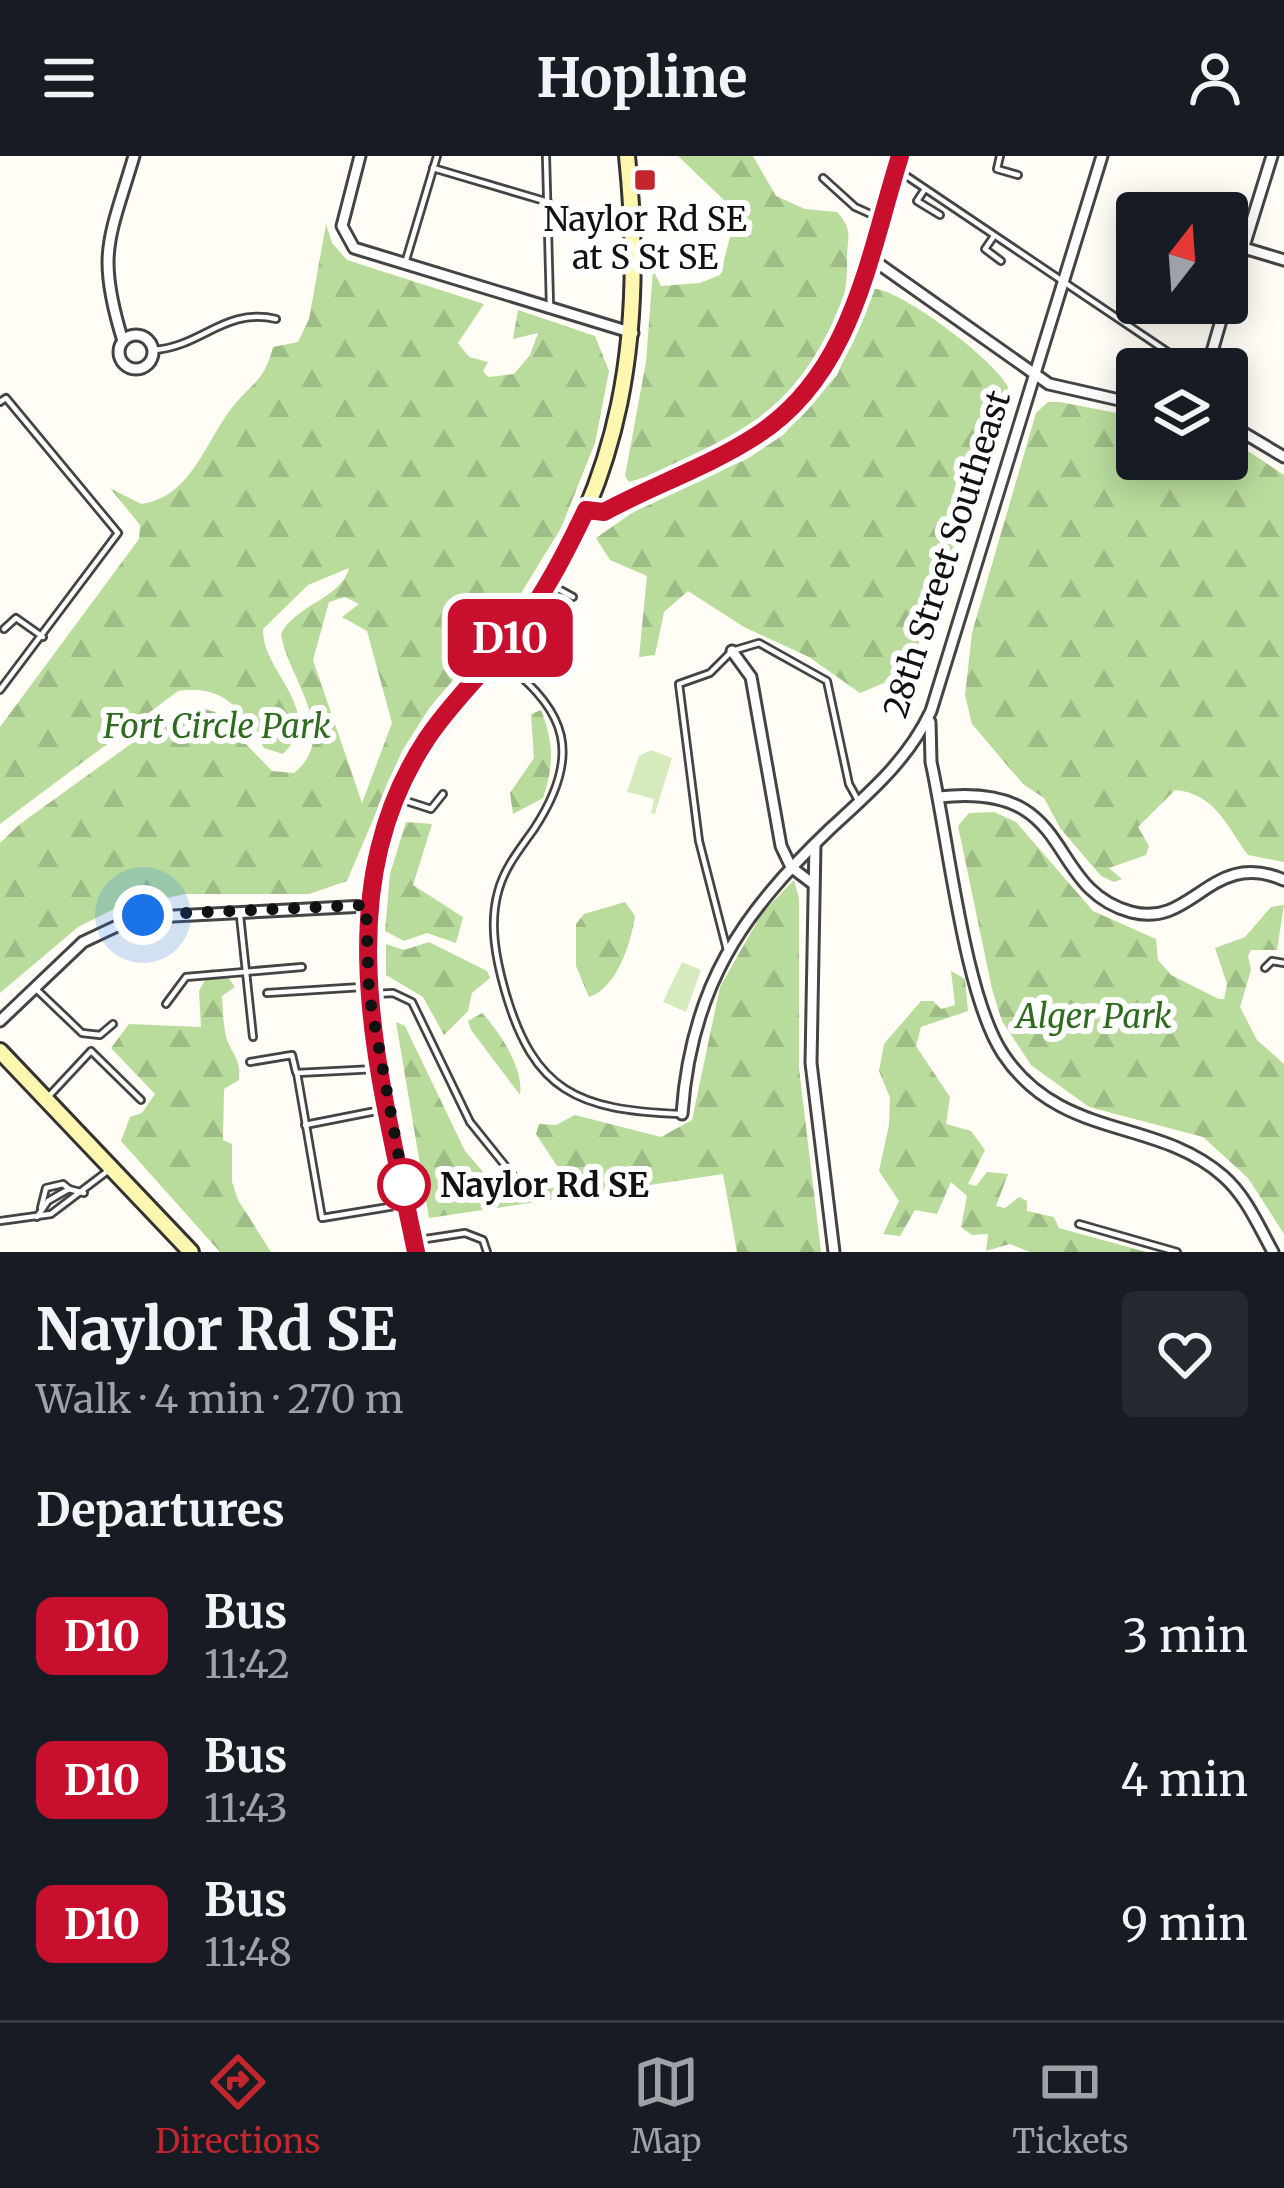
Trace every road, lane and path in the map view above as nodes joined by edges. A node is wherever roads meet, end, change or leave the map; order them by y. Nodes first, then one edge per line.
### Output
1 (134, 156) edge
2 (360, 156) edge
3 (437, 156) edge
4 (546, 156) edge
5 (627, 156) edge
6 (1000, 156) edge
7 (1102, 156) edge
8 (1272, 156) edge
9 (897, 162) edge
10 (433, 168) junction
11 (1018, 175) dead end
12 (823, 178) dead end
13 (925, 189) junction
14 (548, 202) junction
15 (940, 215) dead end
16 (880, 218) junction
17 (1248, 235) edge
18 (994, 236) junction
19 (1248, 249) edge
20 (636, 253) junction
21 (660, 253) dead end
22 (869, 257) junction
23 (1284, 260) edge
24 (1000, 261) dead end
25 (404, 264) junction
26 (1062, 282) junction
27 (550, 308) junction
28 (276, 319) dead end
29 (633, 333) junction
30 (123, 340) junction
31 (1161, 348) edge
32 (154, 350) junction
33 (1033, 374) junction
34 (1116, 399) edge
35 (0, 402) edge
36 (1248, 436) edge
37 (1284, 457) edge
38 (586, 510) junction
39 (548, 584) junction
40 (573, 597) dead end
41 (4, 629) dead end
42 (43, 637) junction
43 (732, 651) junction
44 (495, 657) junction
45 (0, 690) edge
46 (931, 711) junction
47 (931, 762) junction
48 (899, 764) junction
49 (443, 794) dead end
50 (939, 797) junction
51 (395, 798) junction
52 (859, 802) junction
53 (814, 844) junction
54 (791, 867) junction
55 (1284, 880) edge
56 (812, 883) junction
57 (366, 905) junction
58 (239, 910) junction
59 (727, 950) junction
60 (1284, 963) edge
61 (302, 967) dead end
62 (1265, 968) dead end
63 (245, 970) junction
64 (34, 987) junction
65 (369, 990) junction
66 (267, 993) dead end
67 (166, 1004) dead end
68 (0, 1021) edge
69 (113, 1024) dead end
70 (253, 1037) dead end
71 (0, 1051) edge
72 (250, 1062) dead end
73 (382, 1068) junction
74 (297, 1073) junction
75 (47, 1098) junction
76 (141, 1100) dead end
77 (390, 1108) junction
78 (682, 1114) joint
79 (305, 1125) junction
80 (113, 1166) junction
81 (520, 1184) dead end
82 (69, 1189) junction
83 (84, 1193) junction
84 (407, 1204) junction
85 (41, 1208) junction
86 (37, 1217) junction
87 (0, 1221) edge
88 (1079, 1224) dead end
89 (415, 1246) edge
90 (191, 1252) edge
91 (487, 1252) edge
92 (834, 1252) edge
93 (1177, 1252) edge
94 (1273, 1252) edge

1 - 30 street
2 - 25 street
3 - 10 lane
4 - 14 lane
5 - 20 street
6 - 11 lane
7 - 26 street, 28th Street Southeast
8 - 17 street
9 - 13 lane
9 - 16 street
10 - 14 lane
10 - 25 lane
12 - 16 lane
13 - 15 lane
13 - 18 lane
14 - 27 lane
16 - 22 street
18 - 24 lane
18 - 26 lane
19 - 23 street
20 - 21 lane
20 - 29 street
22 - 33 street
22 - 38 street
25 - 27 street
26 - 31 lane
26 - 33 street, 28th Street Southeast
27 - 29 street
28 - 32 lane
29 - 38 street
30 - 32 street
30 - 32 street
33 - 34 street
33 - 46 street, 28th Street Southeast
35 - 42 lane
36 - 37 street
38 - 39 street
39 - 40 lane
39 - 44 street
41 - 42 lane
42 - 45 lane
43 - 52 lane
43 - 54 street
43 - 59 lane
44 - 51 street
44 - 78 lane
46 - 47 street
46 - 48 street, 28th Street Southeast
47 - 48 street
47 - 50 street
48 - 52 street, 28th Street Southeast
49 - 51 lane
50 - 55 street
50 - 94 street
51 - 57 street
52 - 53 street, 28th Street Southeast
53 - 54 street, 28th Street Southeast
53 - 56 street
54 - 56 street
54 - 59 street, 28th Street Southeast
56 - 92 street
57 - 58 street
57 - 65 street
58 - 63 lane
58 - 64 street
59 - 78 street, 28th Street Southeast
60 - 62 lane
61 - 63 lane
63 - 67 lane
63 - 70 lane
64 - 68 street
64 - 69 lane
65 - 66 lane
65 - 73 street
65 - 81 lane
71 - 75 street
72 - 74 lane
73 - 74 lane
73 - 77 street
74 - 79 lane
75 - 76 lane
75 - 80 street
77 - 79 lane
77 - 84 street
79 - 84 lane
80 - 83 lane
80 - 90 street
82 - 83 lane
82 - 85 lane
82 - 85 lane
83 - 86 lane
84 - 89 street
85 - 86 lane
86 - 87 lane
88 - 93 lane
89 - 91 lane

